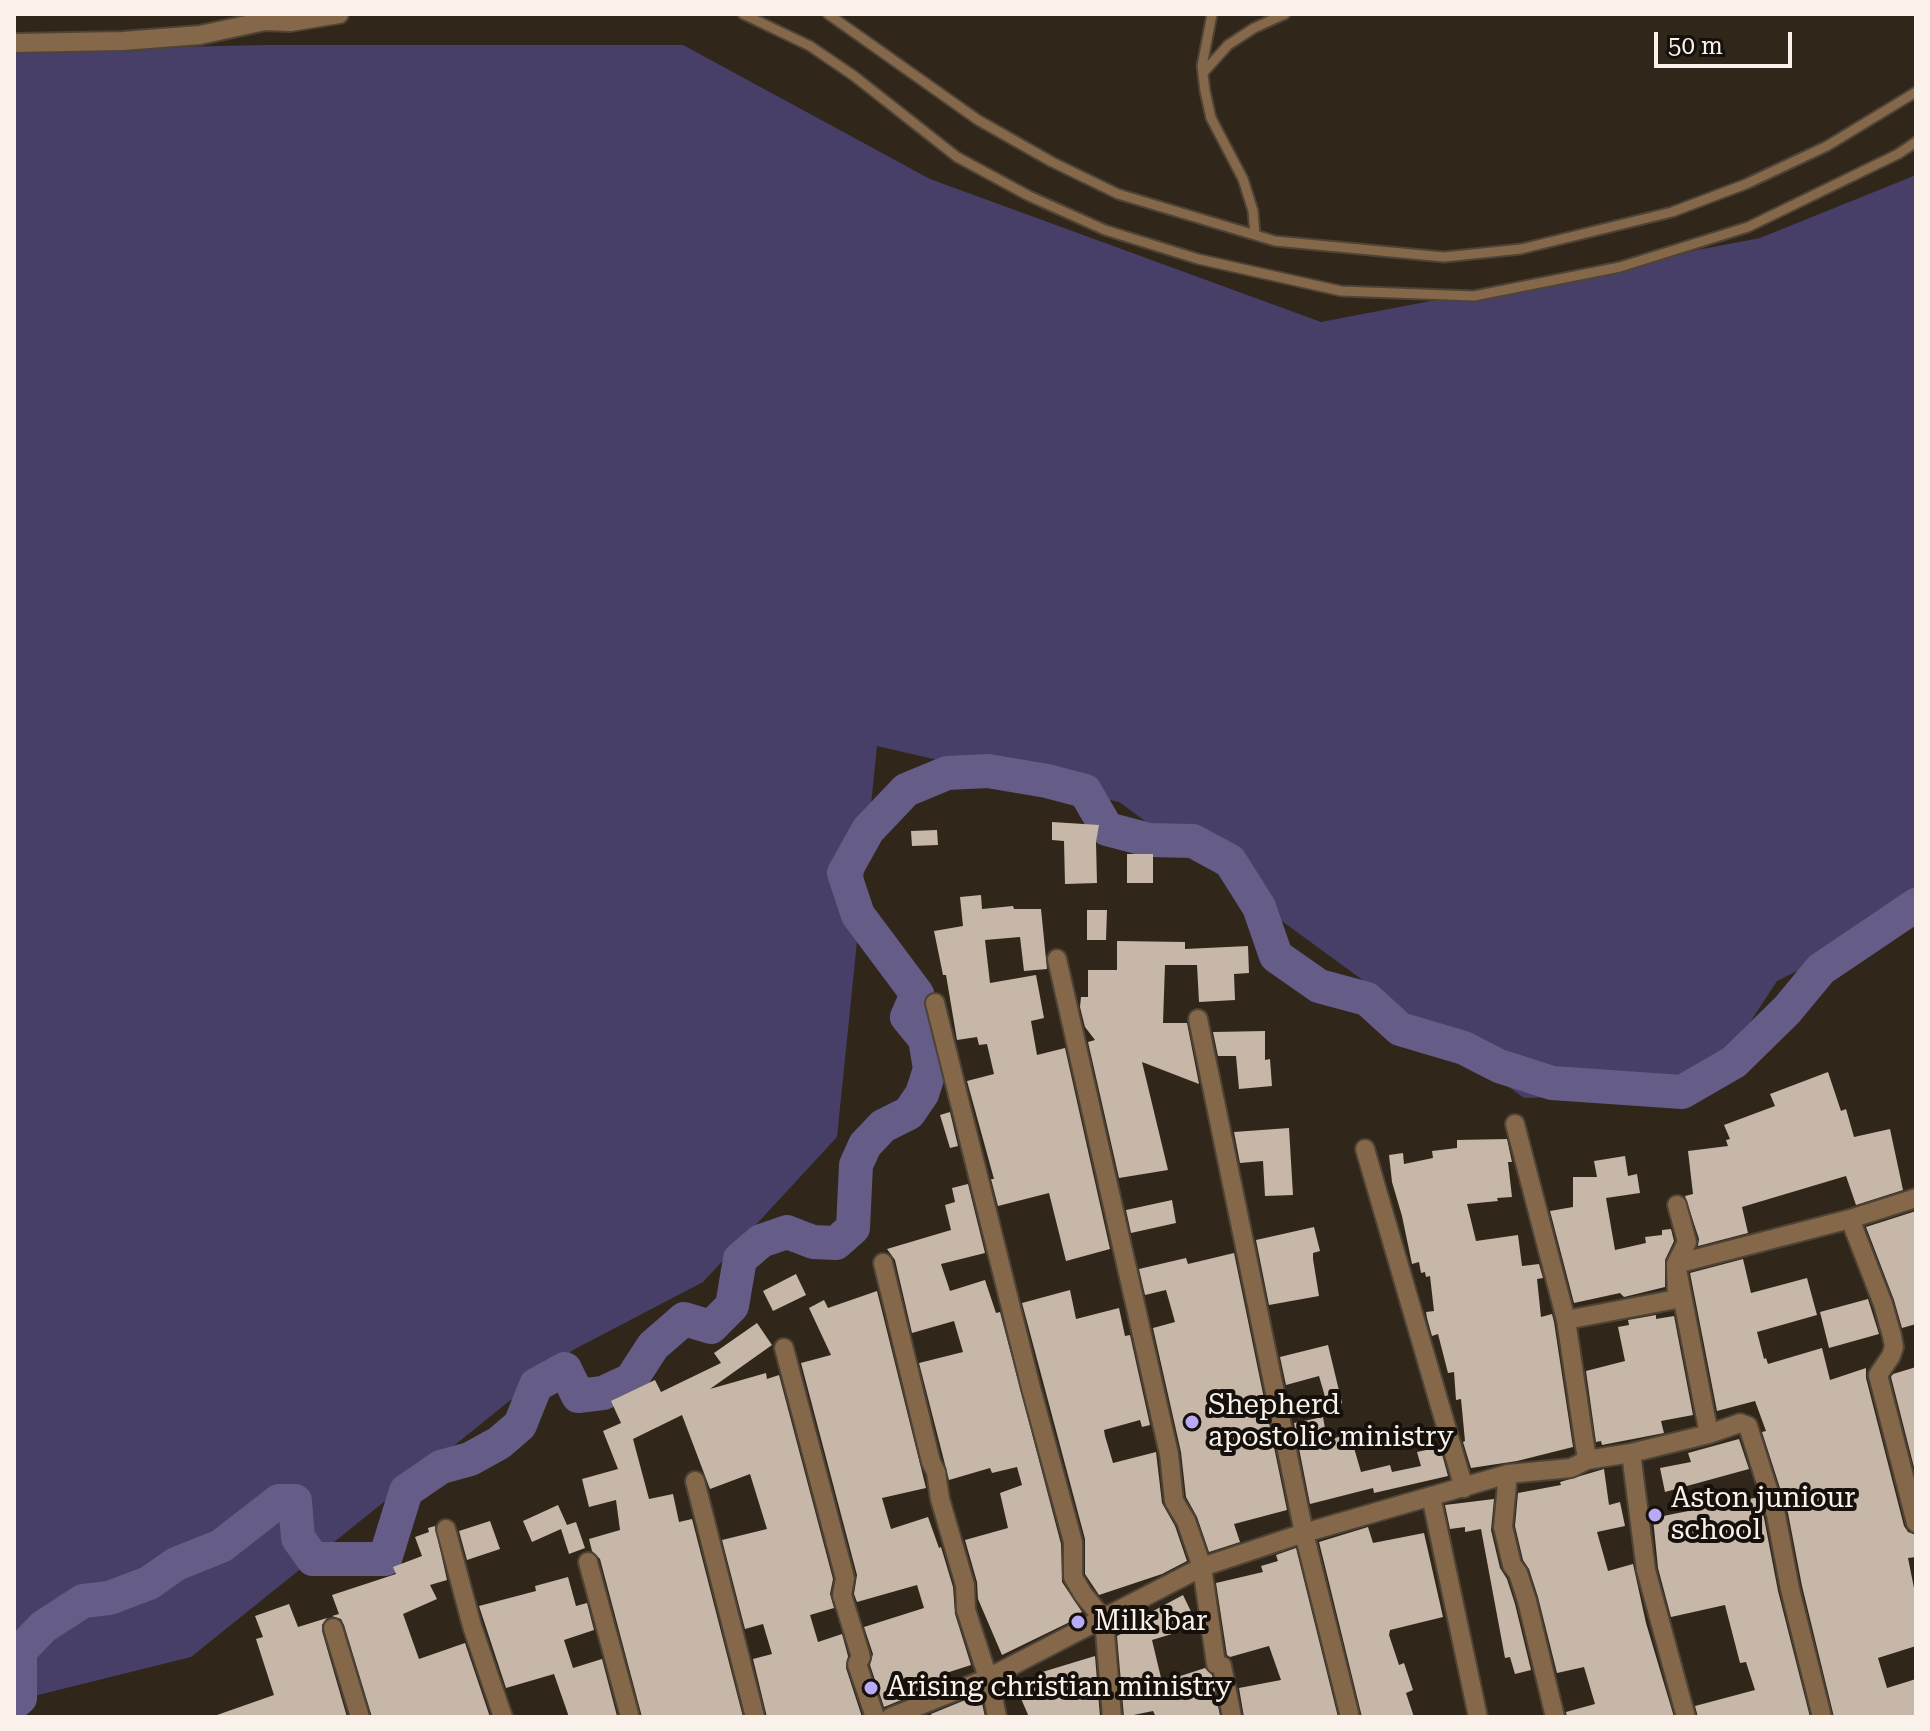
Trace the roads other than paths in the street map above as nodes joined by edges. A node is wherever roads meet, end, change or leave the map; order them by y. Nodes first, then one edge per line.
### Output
1 (339, 14) edge
2 (743, 14) edge
3 (828, 14) edge
4 (1212, 14) edge
5 (1285, 14) edge
6 (259, 18) edge
7 (14, 43) edge
8 (1203, 73) junction
9 (1916, 92) edge
10 (1916, 142) edge
11 (1255, 235) junction
12 (1057, 959) dead end
13 (935, 1003) dead end
14 (1198, 1019) dead end
15 (1515, 1124) dead end
16 (1365, 1149) dead end
17 (1916, 1198) edge
18 (1677, 1205) dead end
19 (1850, 1219) junction
20 (883, 1263) dead end
21 (1676, 1264) junction
22 (1566, 1320) junction
23 (784, 1348) dead end
24 (1709, 1434) junction
25 (1631, 1453) junction
26 (1587, 1460) junction
27 (1508, 1474) junction
28 (695, 1481) dead end
29 (1464, 1488) junction
30 (1431, 1496) junction
31 (1916, 1523) edge
32 (446, 1529) dead end
33 (1304, 1533) junction
34 (588, 1562) dead end
35 (1202, 1567) junction
36 (1104, 1620) junction
37 (333, 1628) dead end
38 (988, 1678) junction
39 (360, 1717) edge
40 (503, 1717) edge
41 (630, 1717) edge
42 (755, 1717) edge
43 (875, 1717) edge
44 (891, 1717) edge
45 (997, 1717) edge
46 (1112, 1717) edge
47 (1232, 1717) edge
48 (1350, 1717) edge
49 (1478, 1717) edge
50 (1555, 1717) edge
51 (1686, 1717) edge
52 (1822, 1717) edge

1 - 6 street
2 - 10 lane
3 - 11 lane
4 - 8 lane
5 - 8 lane
6 - 7 street
8 - 11 lane
9 - 11 lane
12 - 35 street
13 - 36 street
14 - 33 street
15 - 22 street
16 - 29 street
17 - 19 street
18 - 21 street
19 - 21 street
19 - 31 street
20 - 38 street
21 - 22 street
21 - 24 street
22 - 26 street
23 - 43 street
24 - 25 street
24 - 52 street
25 - 26 street
25 - 51 street
26 - 27 street
27 - 29 street
27 - 50 street
28 - 42 street
29 - 30 street
30 - 33 street
30 - 49 street
32 - 40 street
33 - 35 street
33 - 48 street
34 - 41 street
35 - 36 street
35 - 47 street
36 - 38 street
36 - 46 street
37 - 39 street
38 - 44 street
38 - 45 street

